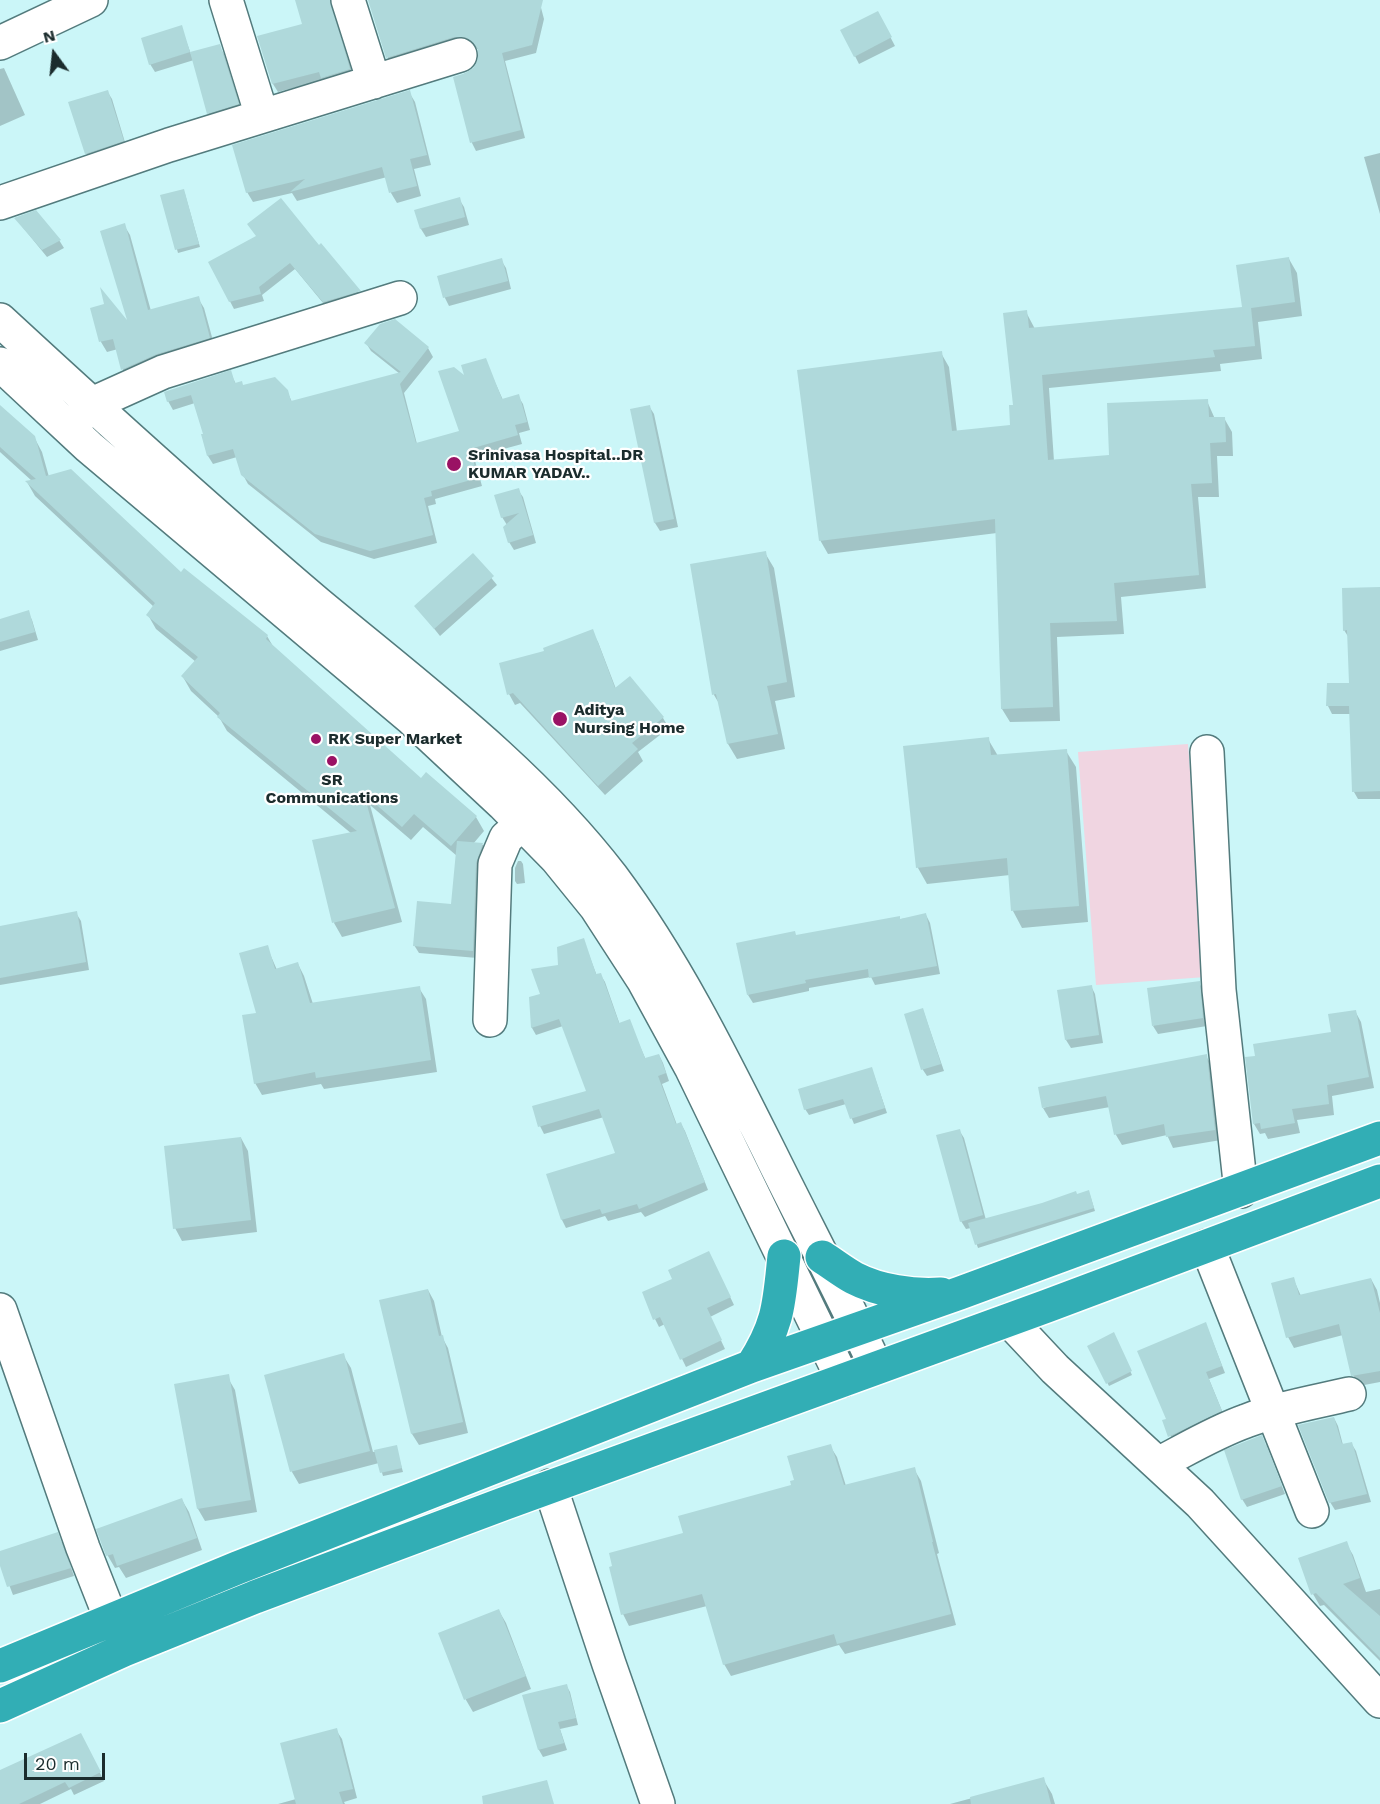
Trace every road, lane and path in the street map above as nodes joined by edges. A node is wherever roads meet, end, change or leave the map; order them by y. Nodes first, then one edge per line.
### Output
1 (92, 0) edge
2 (226, 0) edge
3 (348, 0) edge
4 (0, 43) edge
5 (460, 55) dead end
6 (374, 82) junction
7 (262, 116) junction
8 (0, 203) edge
9 (400, 298) dead end
10 (0, 320) edge
11 (0, 364) edge
12 (92, 404) junction
13 (69, 428) junction
14 (1208, 752) dead end
15 (547, 802) junction
16 (522, 823) junction
17 (658, 974) junction
18 (490, 1020) dead end
19 (1380, 1138) edge
20 (1380, 1180) edge
21 (1240, 1191) junction
22 (1207, 1246) junction
23 (784, 1256) junction
24 (822, 1257) junction
25 (960, 1293) junction
26 (0, 1310) edge
27 (1009, 1320) junction
28 (859, 1330) junction
29 (825, 1340) junction
30 (752, 1366) junction
31 (876, 1367) junction
32 (843, 1380) junction
33 (1349, 1394) dead end
34 (1272, 1412) junction
35 (1158, 1464) junction
36 (490, 1469) junction
37 (550, 1486) junction
38 (503, 1504) junction
39 (1312, 1511) dead end
40 (111, 1619) junction
41 (0, 1666) edge
42 (1380, 1701) edge
43 (0, 1706) edge
44 (658, 1804) edge

1 - 4 street
2 - 7 street
3 - 6 street
5 - 6 street
6 - 7 street
7 - 8 street
9 - 12 street
10 - 12 street
11 - 13 street
12 - 13 street
12 - 15 street
13 - 16 street
14 - 21 street
15 - 16 street
15 - 17 street
16 - 17 street
16 - 18 street
17 - 23 street
17 - 24 street
19 - 21 highway
20 - 22 highway
21 - 25 highway
22 - 27 highway
22 - 34 street
23 - 29 street
23 - 30 highway
24 - 25 highway
24 - 28 street
25 - 28 highway
26 - 40 street
27 - 31 highway
27 - 35 street
28 - 29 highway
28 - 31 street
29 - 30 highway
29 - 32 street
30 - 36 highway
31 - 32 highway
32 - 37 highway
33 - 34 street
34 - 35 street
34 - 39 street
35 - 42 street
36 - 38 highway
36 - 40 highway
37 - 38 highway
37 - 44 street
38 - 43 highway
40 - 41 highway

